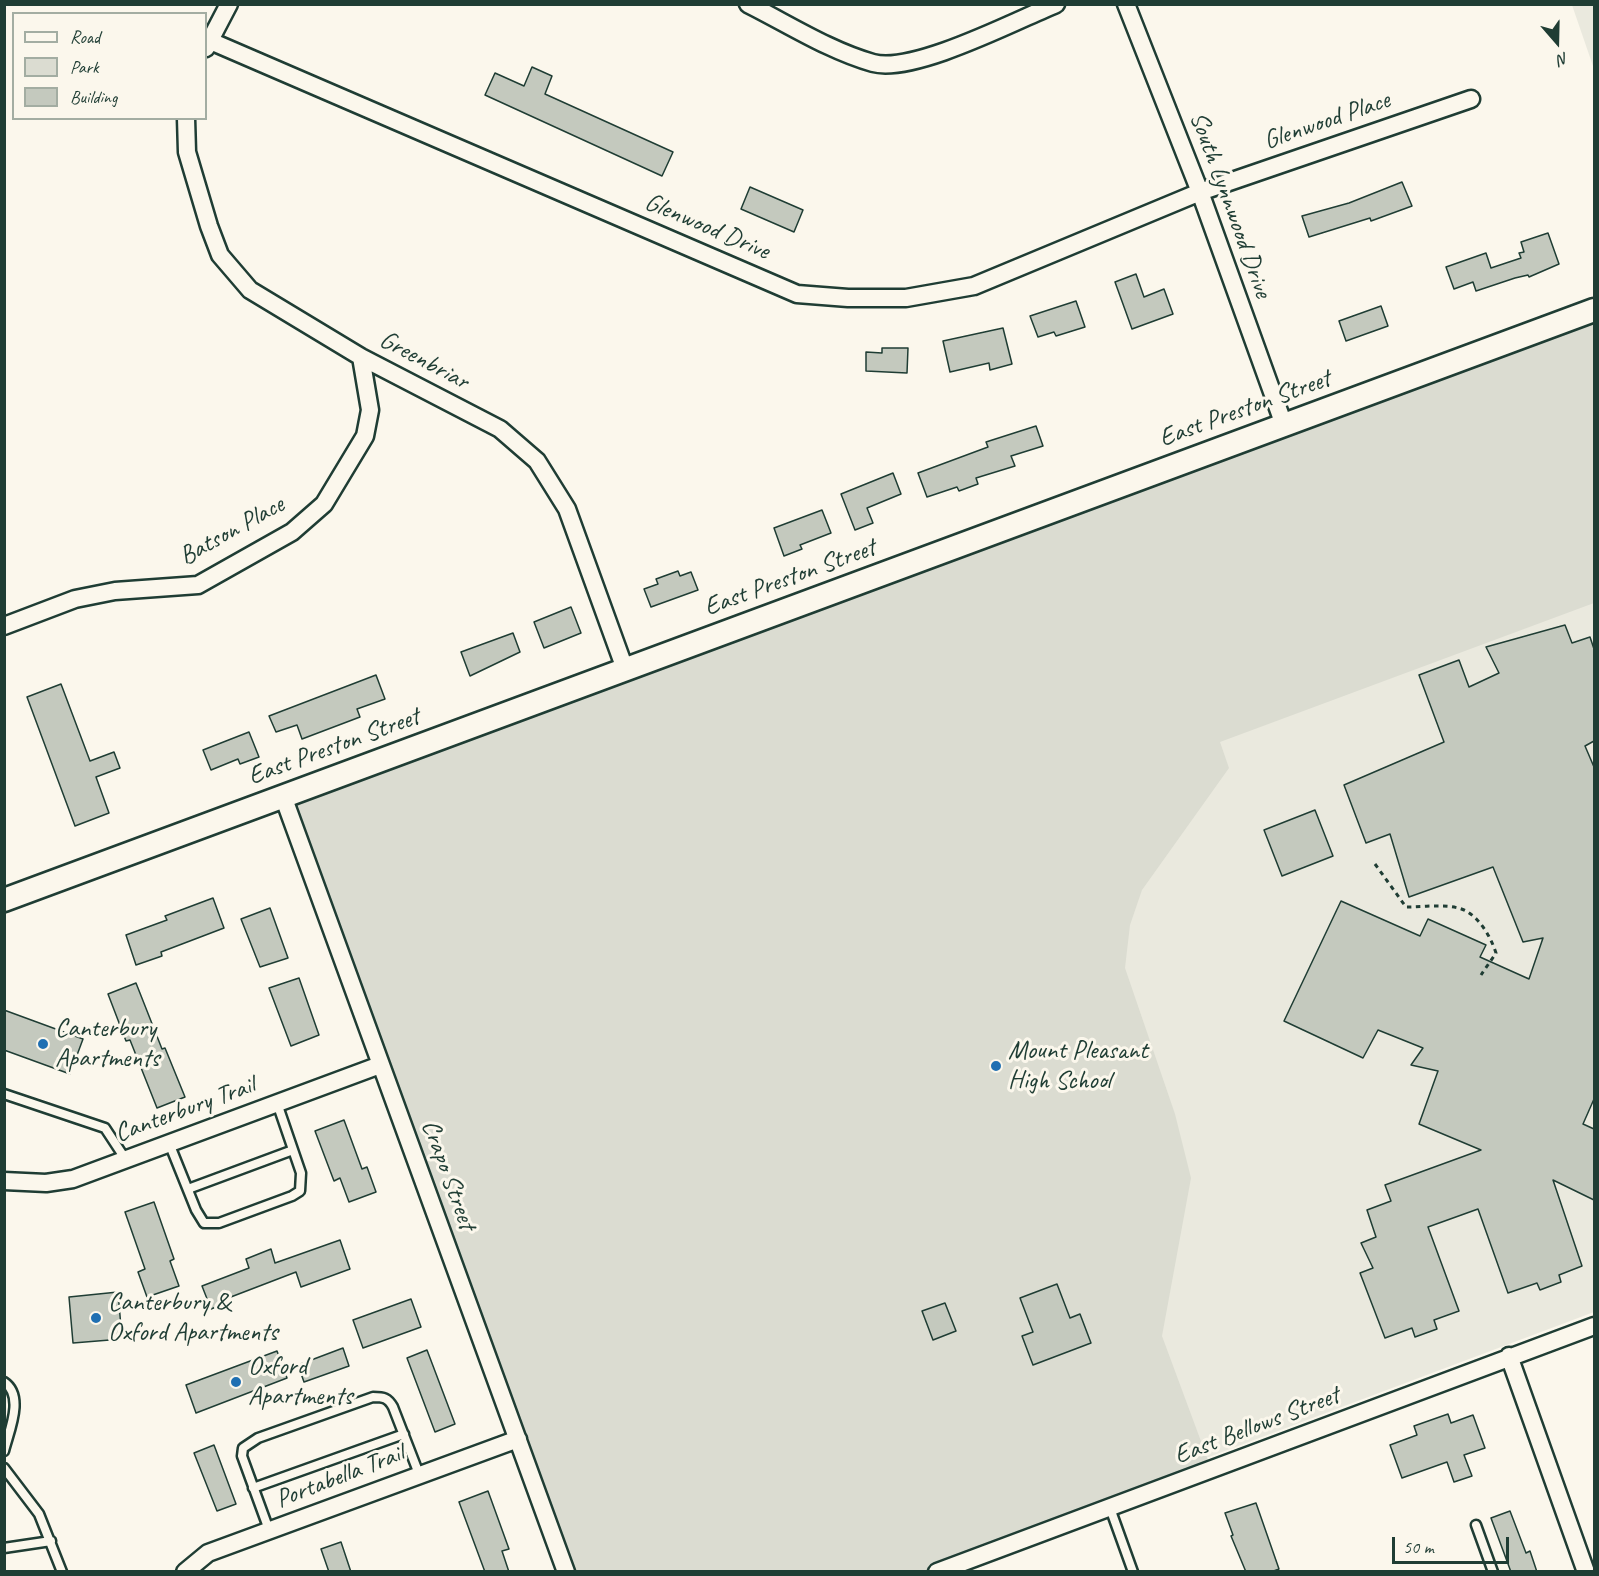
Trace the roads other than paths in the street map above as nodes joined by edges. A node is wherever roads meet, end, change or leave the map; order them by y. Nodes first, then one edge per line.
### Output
1 (229, 4) edge
2 (748, 4) edge
3 (1056, 4) edge
4 (1126, 4) edge
5 (207, 44) edge
6 (1471, 99) dead end
7 (186, 120) edge
8 (1200, 192) junction
9 (1594, 310) edge
10 (362, 357) junction
11 (1284, 425) junction
12 (4, 626) edge
13 (625, 669) junction
14 (283, 796) junction
15 (4, 900) edge
16 (380, 1065) junction
17 (4, 1094) edge
18 (277, 1103) junction
19 (169, 1143) junction
20 (293, 1150) junction
21 (126, 1160) junction
22 (4, 1181) edge
23 (188, 1189) junction
24 (1594, 1326) edge
25 (1509, 1356) junction
26 (4, 1382) edge
27 (404, 1434) junction
28 (518, 1439) junction
29 (4, 1451) edge
30 (4, 1468) edge
31 (419, 1474) junction
32 (254, 1488) junction
33 (1110, 1508) junction
34 (1476, 1525) dead end
35 (269, 1530) junction
36 (51, 1541) junction
37 (4, 1548) edge
38 (62, 1572) edge
39 (185, 1572) edge
40 (566, 1572) edge
41 (937, 1572) edge
42 (1133, 1572) edge
43 (1493, 1572) edge
44 (1586, 1572) edge

1 - 5 street
2 - 3 street
4 - 8 street, South Lynnwood Drive
5 - 8 street, Glenwood Drive
6 - 8 street, Glenwood Place
7 - 10 street, Greenbriar
8 - 11 street, South Lynnwood Drive
9 - 11 street, East Preston Street
10 - 12 street, Batson Place
10 - 13 street, Greenbriar
11 - 13 street, East Preston Street
13 - 14 street, East Preston Street
14 - 15 street, East Preston Street
14 - 16 street, Crapo Street
16 - 18 street, Canterbury Trail
16 - 28 street, Crapo Street
17 - 21 lane
18 - 19 street, Canterbury Trail
18 - 20 lane
19 - 21 street, Canterbury Trail
19 - 23 lane
20 - 23 lane
20 - 23 lane
21 - 22 street, Canterbury Trail
24 - 25 street, East Bellows Street
25 - 33 street, East Bellows Street
25 - 44 street
26 - 29 lane
27 - 31 lane
27 - 32 lane
27 - 32 lane
28 - 31 street, Portabella Trail
28 - 40 street, Crapo Street
30 - 36 lane
31 - 35 street, Portabella Trail
32 - 35 lane
33 - 41 street, East Bellows Street
33 - 42 lane
34 - 43 lane
35 - 39 street, Portabella Trail
36 - 37 lane
36 - 38 lane

